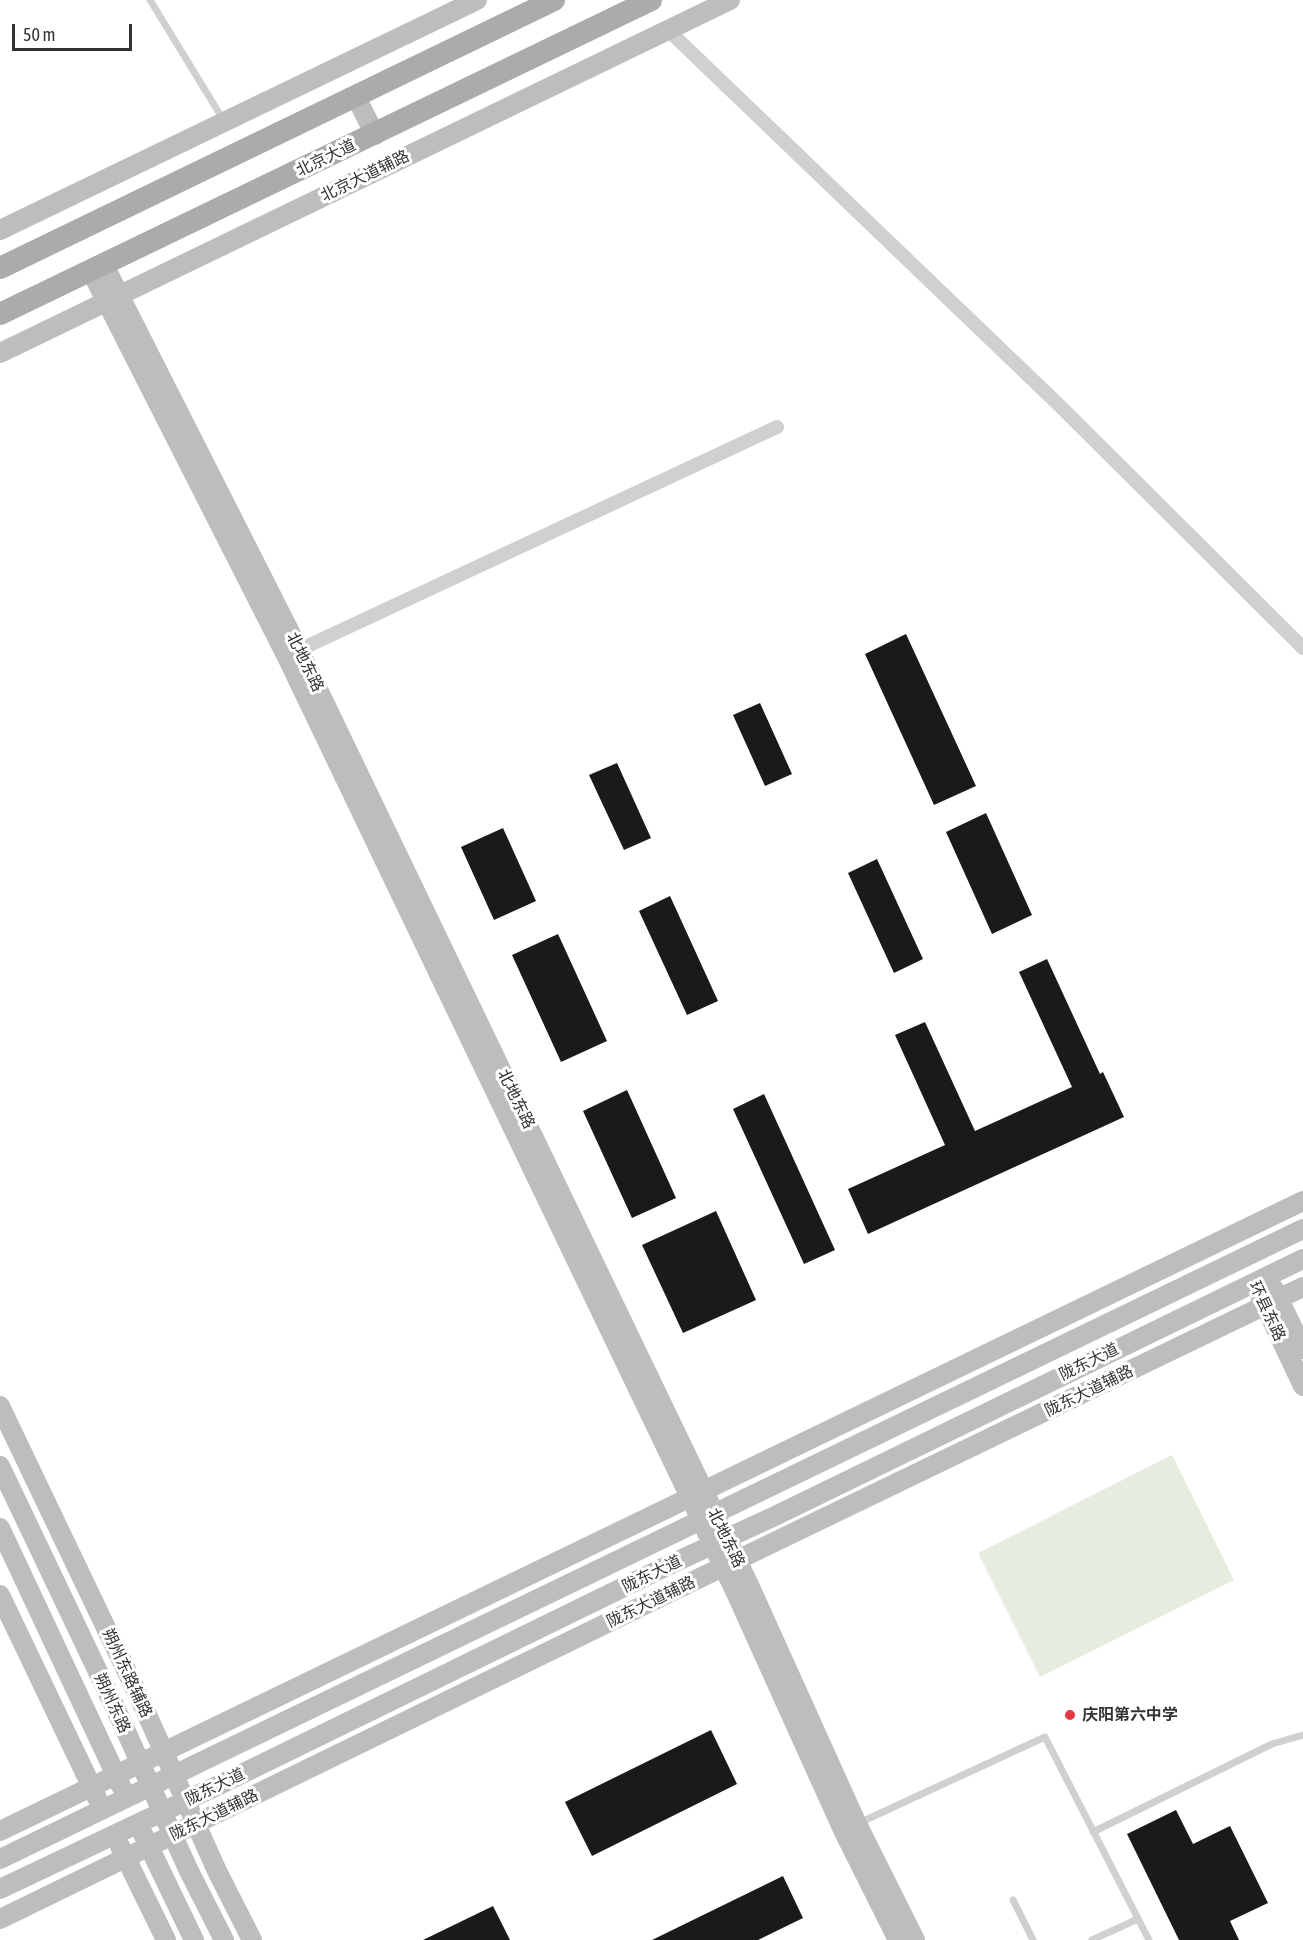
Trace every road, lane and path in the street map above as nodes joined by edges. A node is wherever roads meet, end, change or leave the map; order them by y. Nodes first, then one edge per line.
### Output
1 (150, 0) edge
2 (477, 0) edge
3 (554, 0) edge
4 (651, 0) edge
5 (730, 0) edge
6 (668, 30) junction
7 (356, 97) junction
8 (225, 122) junction
9 (375, 135) junction
10 (0, 230) edge
11 (0, 268) edge
12 (97, 268) junction
13 (113, 298) junction
14 (0, 314) edge
15 (0, 353) edge
16 (777, 427) dead end
17 (1303, 648) edge
18 (299, 650) junction
19 (1303, 1201) edge
20 (1303, 1229) edge
21 (1239, 1232) junction
22 (1250, 1255) junction
23 (1303, 1259) edge
24 (1261, 1279) junction
25 (1303, 1287) edge
26 (1272, 1302) junction
27 (1303, 1349) edge
28 (1303, 1386) edge
29 (0, 1406) edge
30 (0, 1466) edge
31 (697, 1494) junction
32 (708, 1518) junction
33 (0, 1528) edge
34 (720, 1542) junction
35 (730, 1564) junction
36 (0, 1595) edge
37 (1303, 1735) edge
38 (164, 1752) junction
39 (140, 1763) junction
40 (116, 1775) junction
41 (174, 1776) junction
42 (92, 1786) junction
43 (151, 1786) junction
44 (127, 1798) junction
45 (186, 1801) junction
46 (103, 1809) junction
47 (162, 1812) junction
48 (138, 1823) junction
49 (196, 1824) junction
50 (857, 1824) junction
51 (0, 1831) edge
52 (1093, 1832) junction
53 (115, 1834) junction
54 (173, 1835) junction
55 (149, 1847) junction
56 (126, 1858) junction
57 (0, 1859) edge
58 (0, 1889) edge
59 (1013, 1900) dead end
60 (0, 1919) edge
61 (1138, 1919) junction
62 (166, 1940) edge
63 (194, 1940) edge
64 (224, 1940) edge
65 (252, 1940) edge
66 (898, 1940) edge
67 (915, 1940) edge
68 (1033, 1940) edge
69 (1092, 1940) edge
70 (1149, 1940) edge

1 - 8 lane
2 - 8 street
3 - 7 main road
4 - 9 main road, 北京大道
5 - 6 street, 北京大道辅路
6 - 13 street, 北京大道辅路
6 - 17 street
7 - 9 street
7 - 11 main road
8 - 10 street
9 - 12 main road, 北京大道
12 - 13 street, 北地东路
12 - 14 main road, 北京大道
13 - 15 street, 北京大道辅路
13 - 18 street, 北地东路
13 - 31 street, 北地东路
16 - 18 street
18 - 31 street, 北地东路
19 - 21 street
20 - 22 street, 陇东大道
21 - 22 street, 环县东路
21 - 31 street
22 - 24 street, 环县东路
22 - 32 street, 陇东大道
23 - 24 street, 陇东大道
24 - 26 street, 环县东路
24 - 34 street, 陇东大道
25 - 26 street, 陇东大道辅路
26 - 27 street, 环县东路
26 - 28 street, 环县东路
26 - 35 street, 陇东大道辅路
29 - 38 street, 朔州东路辅路
30 - 39 street, 朔州东路
31 - 32 street, 北地东路
31 - 38 street
32 - 34 street, 北地东路
32 - 41 street, 陇东大道
33 - 40 street, 朔州东路
34 - 35 street, 北地东路
34 - 45 street, 陇东大道
35 - 49 street, 陇东大道辅路
35 - 50 street, 北地东路
35 - 66 street, 北地东路
36 - 42 street
37 - 52 lane
38 - 39 street
38 - 41 street, 朔州东路辅路
39 - 40 street
39 - 43 street, 朔州东路
40 - 42 street
40 - 44 street, 朔州东路
41 - 43 street, 陇东大道
41 - 45 street, 朔州东路辅路
42 - 46 street
42 - 51 street
43 - 44 street, 陇东大道
43 - 47 street, 朔州东路
44 - 46 street, 陇东大道
44 - 48 street, 朔州东路
45 - 47 street, 陇东大道
45 - 49 street, 朔州东路辅路
46 - 53 street
46 - 57 street, 陇东大道
47 - 48 street, 陇东大道
47 - 54 street, 朔州东路
48 - 53 street, 陇东大道
48 - 55 street, 朔州东路
49 - 54 street, 陇东大道辅路
49 - 65 street, 朔州东路辅路
50 - 52 lane
50 - 67 street, 北地东路
52 - 61 lane
53 - 56 street
53 - 58 street, 陇东大道
54 - 55 street, 陇东大道辅路
54 - 64 street, 朔州东路
55 - 56 street, 陇东大道辅路
55 - 63 street, 朔州东路
56 - 60 street, 陇东大道辅路
56 - 62 street
59 - 68 lane
61 - 69 lane
61 - 70 lane

